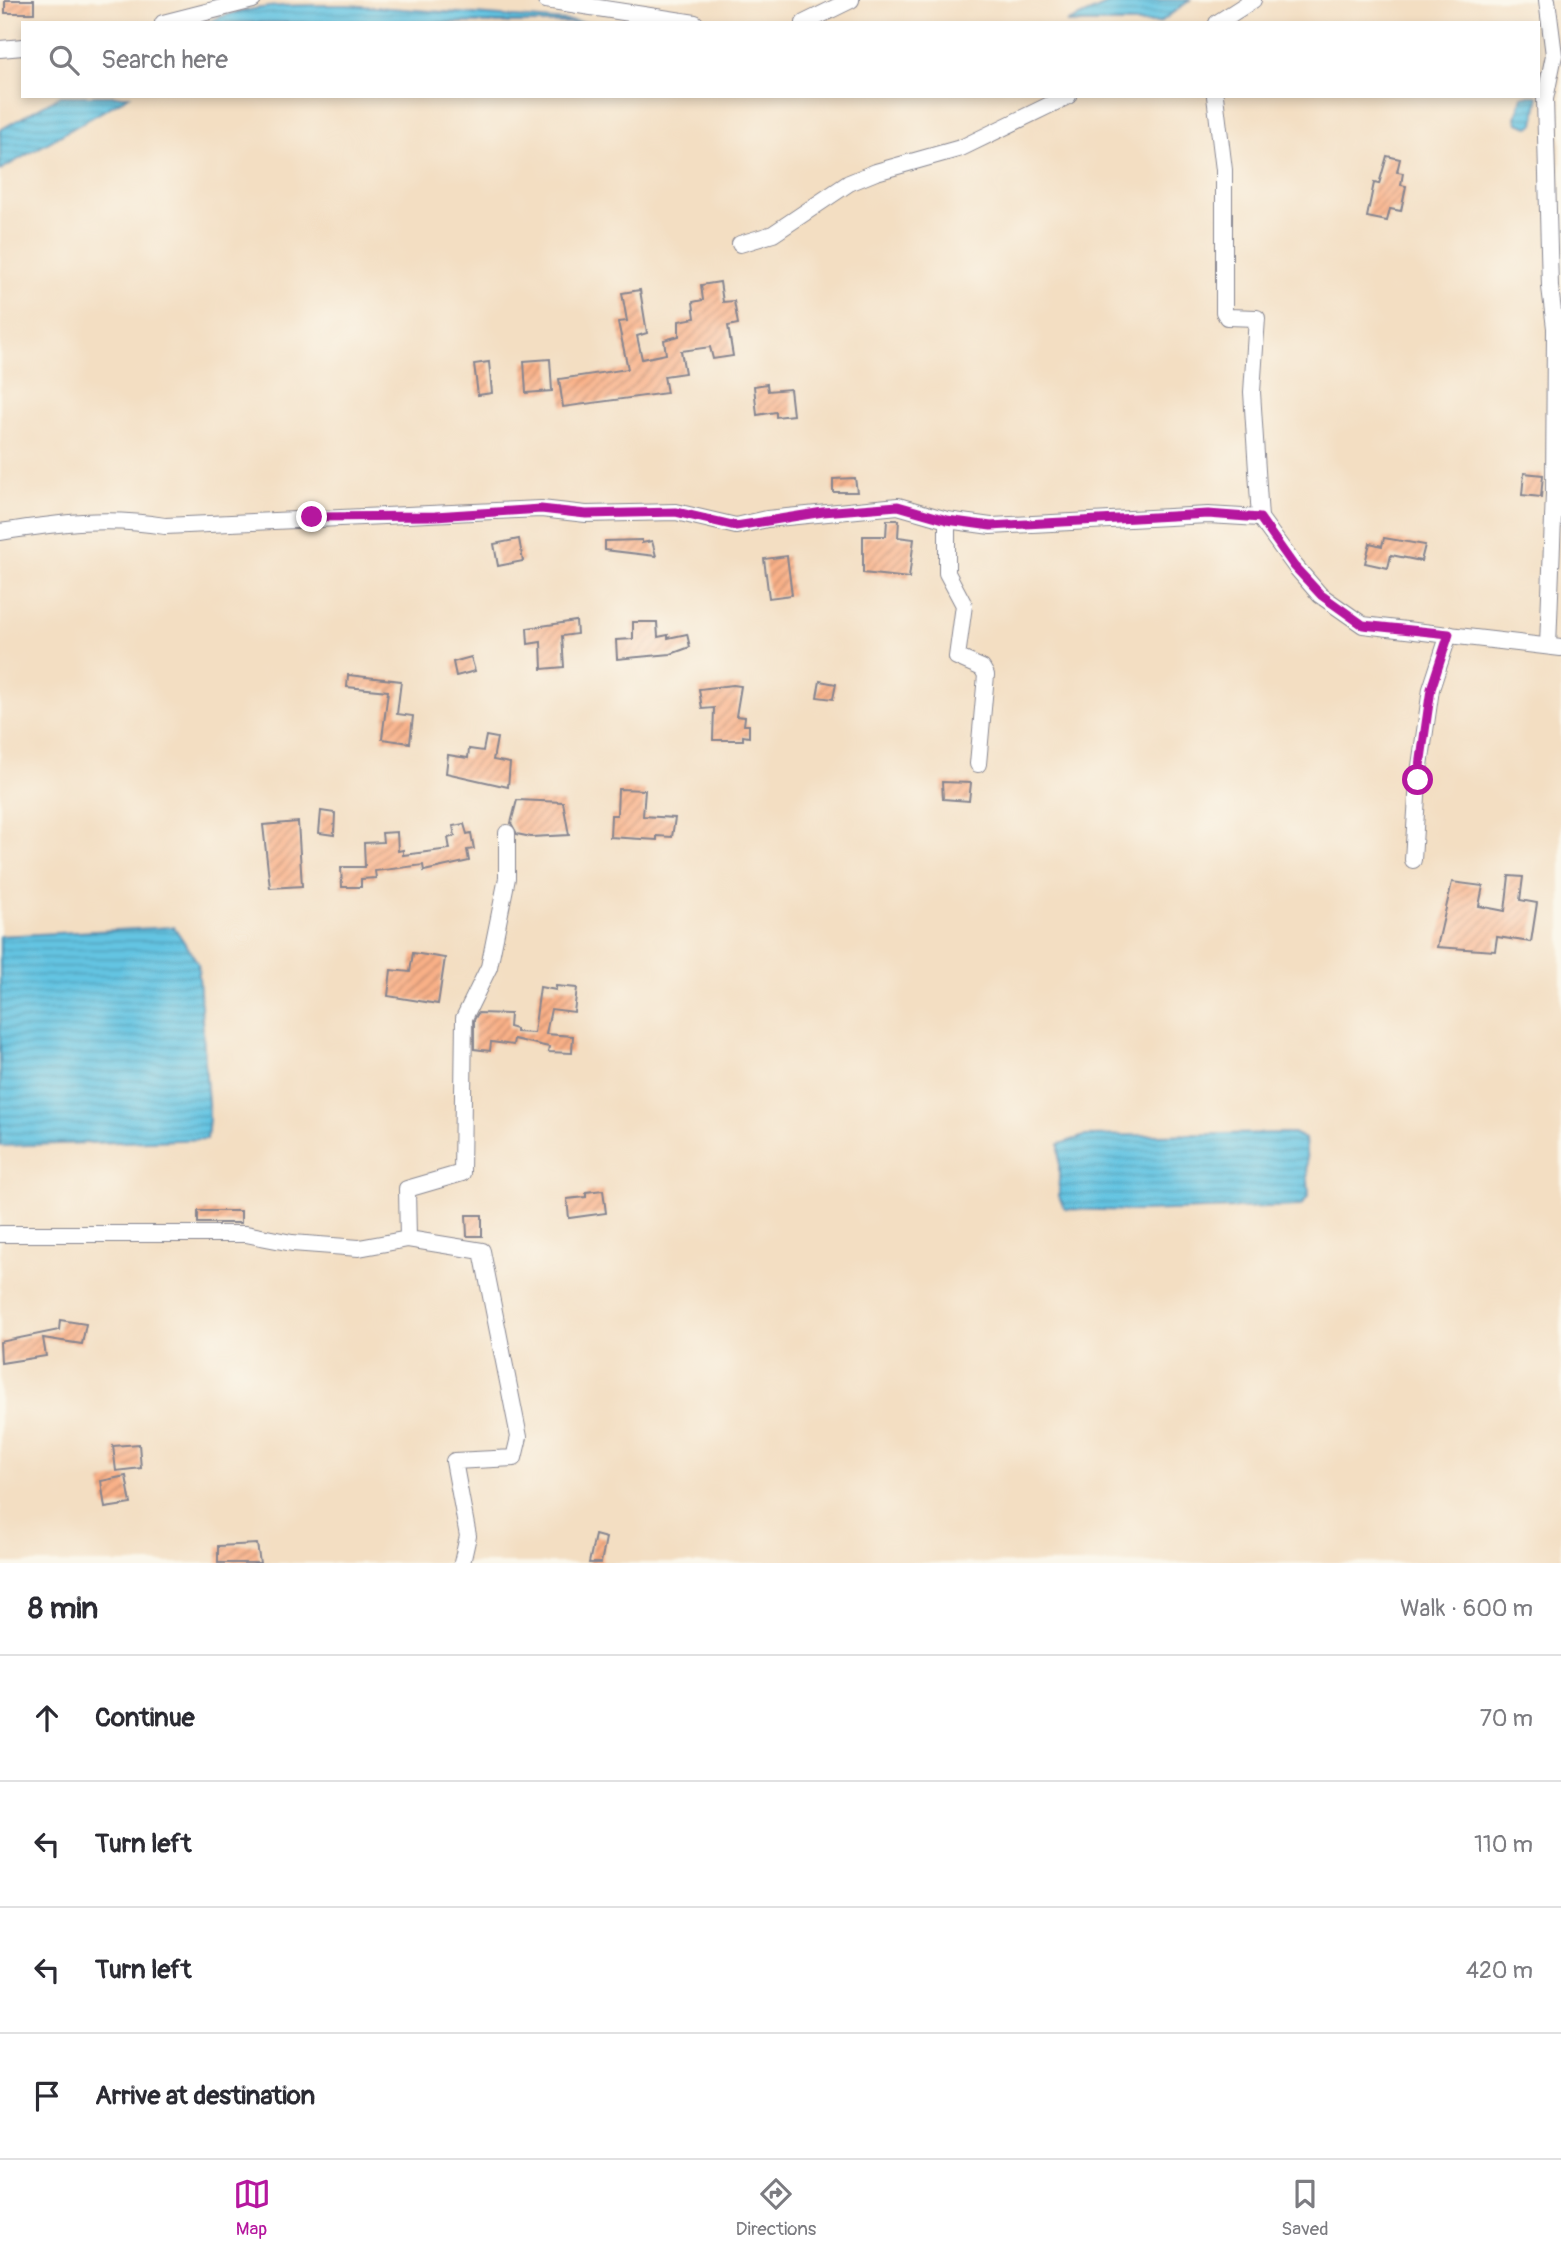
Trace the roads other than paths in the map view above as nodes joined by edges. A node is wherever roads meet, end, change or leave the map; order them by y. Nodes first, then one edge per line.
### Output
1 (253, 0) edge
2 (546, 0) edge
3 (851, 0) edge
4 (1253, 0) edge
5 (1547, 0) edge
6 (171, 21) edge
7 (682, 21) edge
8 (808, 21) edge
9 (1220, 21) edge
10 (21, 47) edge
11 (0, 49) edge
12 (1064, 98) edge
13 (1215, 98) edge
14 (740, 244) dead end
15 (1260, 518) junction
16 (947, 520) junction
17 (0, 532) edge
18 (1449, 634) junction
19 (1554, 647) edge
20 (978, 764) dead end
21 (507, 832) dead end
22 (1413, 860) dead end
23 (0, 1234) edge
24 (408, 1239) junction
25 (463, 1563) edge

1 - 6 street
2 - 7 street
3 - 8 street
4 - 9 street
5 - 19 street
10 - 11 street
12 - 14 street
13 - 15 street
15 - 16 street
15 - 18 street
16 - 17 street
16 - 20 street
18 - 19 street
18 - 22 street
21 - 24 street
23 - 24 street
24 - 25 street

